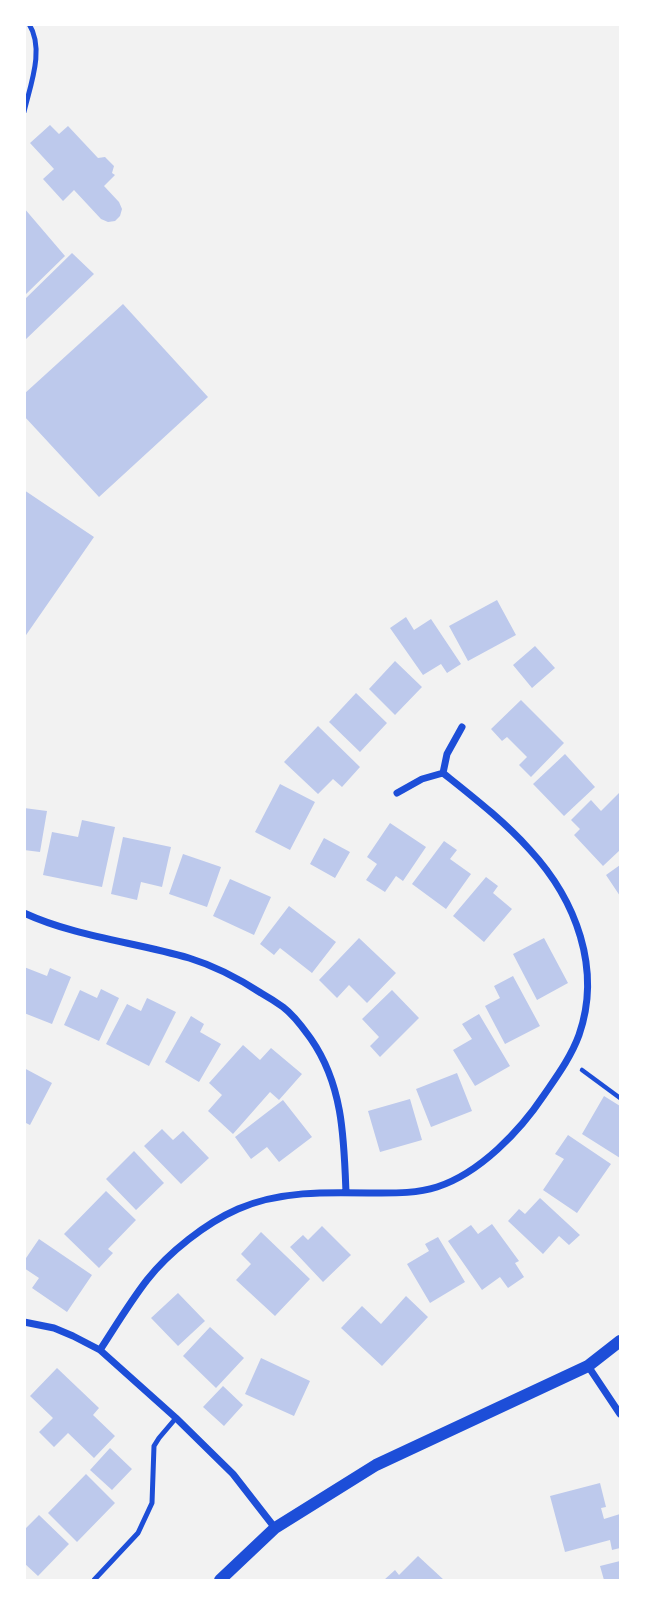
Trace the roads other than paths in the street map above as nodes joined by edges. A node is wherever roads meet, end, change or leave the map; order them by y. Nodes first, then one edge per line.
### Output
1 (29, 24) edge
2 (24, 112) edge
3 (462, 727) dead end
4 (443, 773) junction
5 (397, 793) dead end
6 (24, 913) edge
7 (346, 1193) junction
8 (24, 1322) edge
9 (621, 1341) edge
10 (100, 1350) junction
11 (588, 1366) junction
12 (621, 1414) edge
13 (176, 1418) junction
14 (275, 1528) junction
15 (94, 1580) edge
16 (220, 1580) edge

1 - 2 lane
3 - 4 street
4 - 5 street
4 - 7 street
6 - 7 street
7 - 10 street
8 - 10 street
9 - 11 street
10 - 13 street
11 - 12 street
11 - 14 street
13 - 14 street
13 - 15 lane
14 - 16 street

